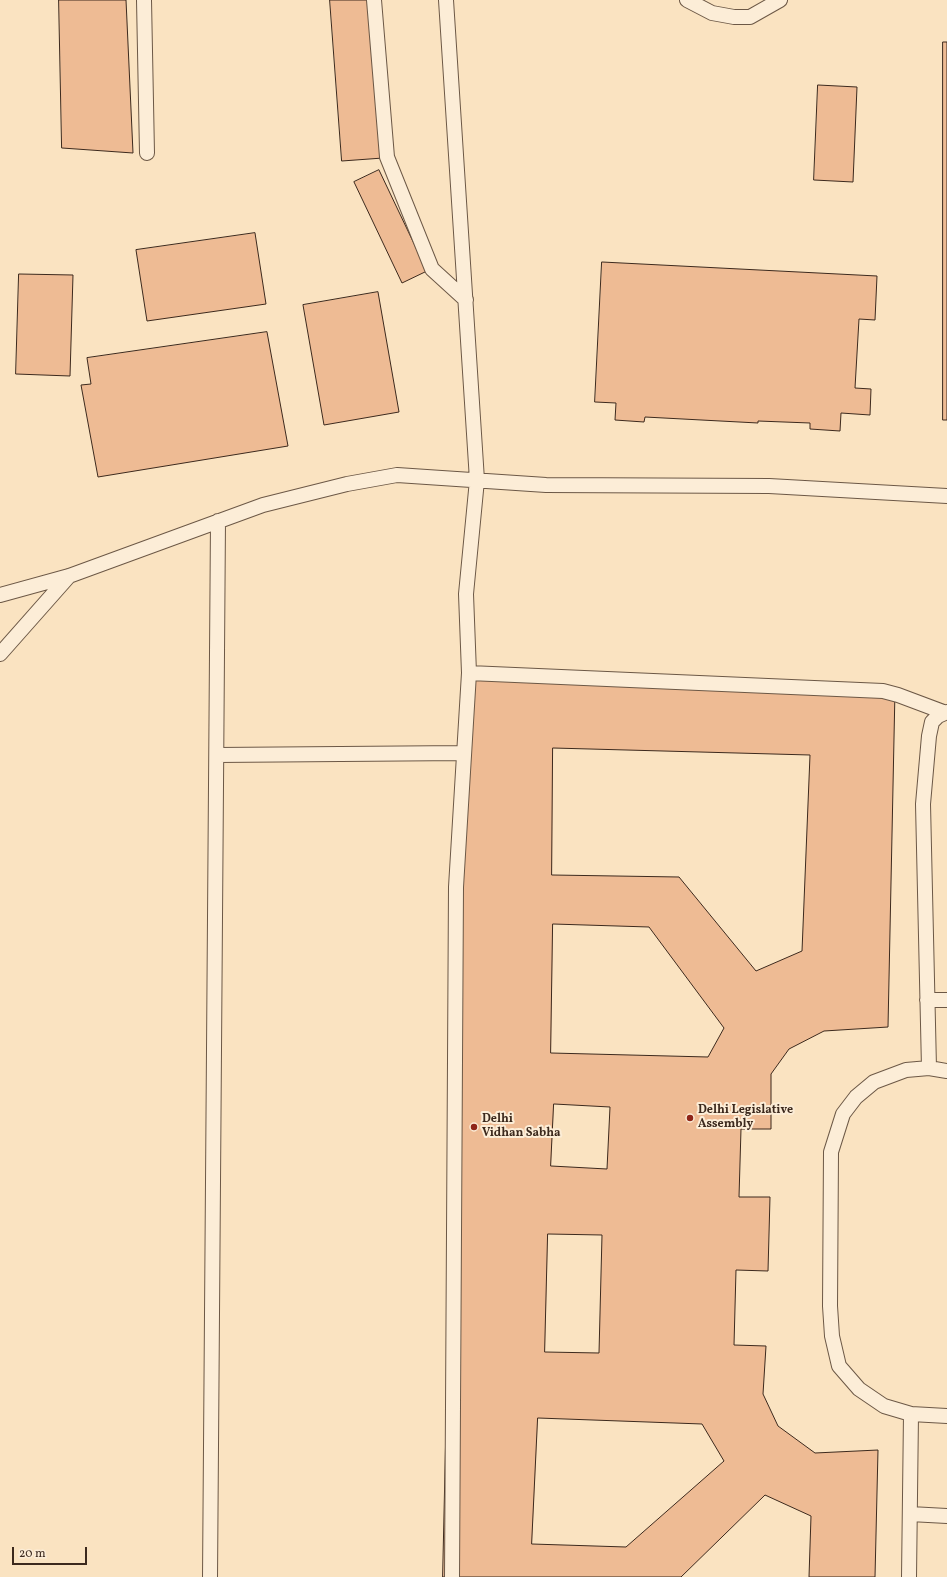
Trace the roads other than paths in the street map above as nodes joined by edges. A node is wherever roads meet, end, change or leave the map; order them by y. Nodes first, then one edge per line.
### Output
1 (144, 0) edge
2 (374, 0) edge
3 (446, 0) edge
4 (687, 0) edge
5 (780, 0) edge
6 (147, 153) dead end
7 (466, 300) junction
8 (477, 480) junction
9 (947, 496) edge
10 (218, 521) junction
11 (68, 576) junction
12 (0, 595) edge
13 (0, 654) edge
14 (469, 673) junction
15 (946, 712) edge
16 (464, 753) junction
17 (217, 755) junction
18 (927, 1000) junction
19 (947, 1000) edge
20 (929, 1068) junction
21 (947, 1071) edge
22 (911, 1414) junction
23 (947, 1416) edge
24 (910, 1514) junction
25 (947, 1516) edge
26 (210, 1577) edge
27 (452, 1577) edge
28 (909, 1577) edge

1 - 6 lane
2 - 7 lane
3 - 7 lane
4 - 5 lane
7 - 8 lane
8 - 9 lane
8 - 10 lane
8 - 14 lane
10 - 11 lane
10 - 17 lane
11 - 12 lane
11 - 13 lane
14 - 15 lane
14 - 16 lane
15 - 18 lane
16 - 17 lane
16 - 27 lane
17 - 26 lane
18 - 19 lane
18 - 20 lane
20 - 21 lane
20 - 22 lane
22 - 23 lane
22 - 24 lane
24 - 25 lane
24 - 28 lane

